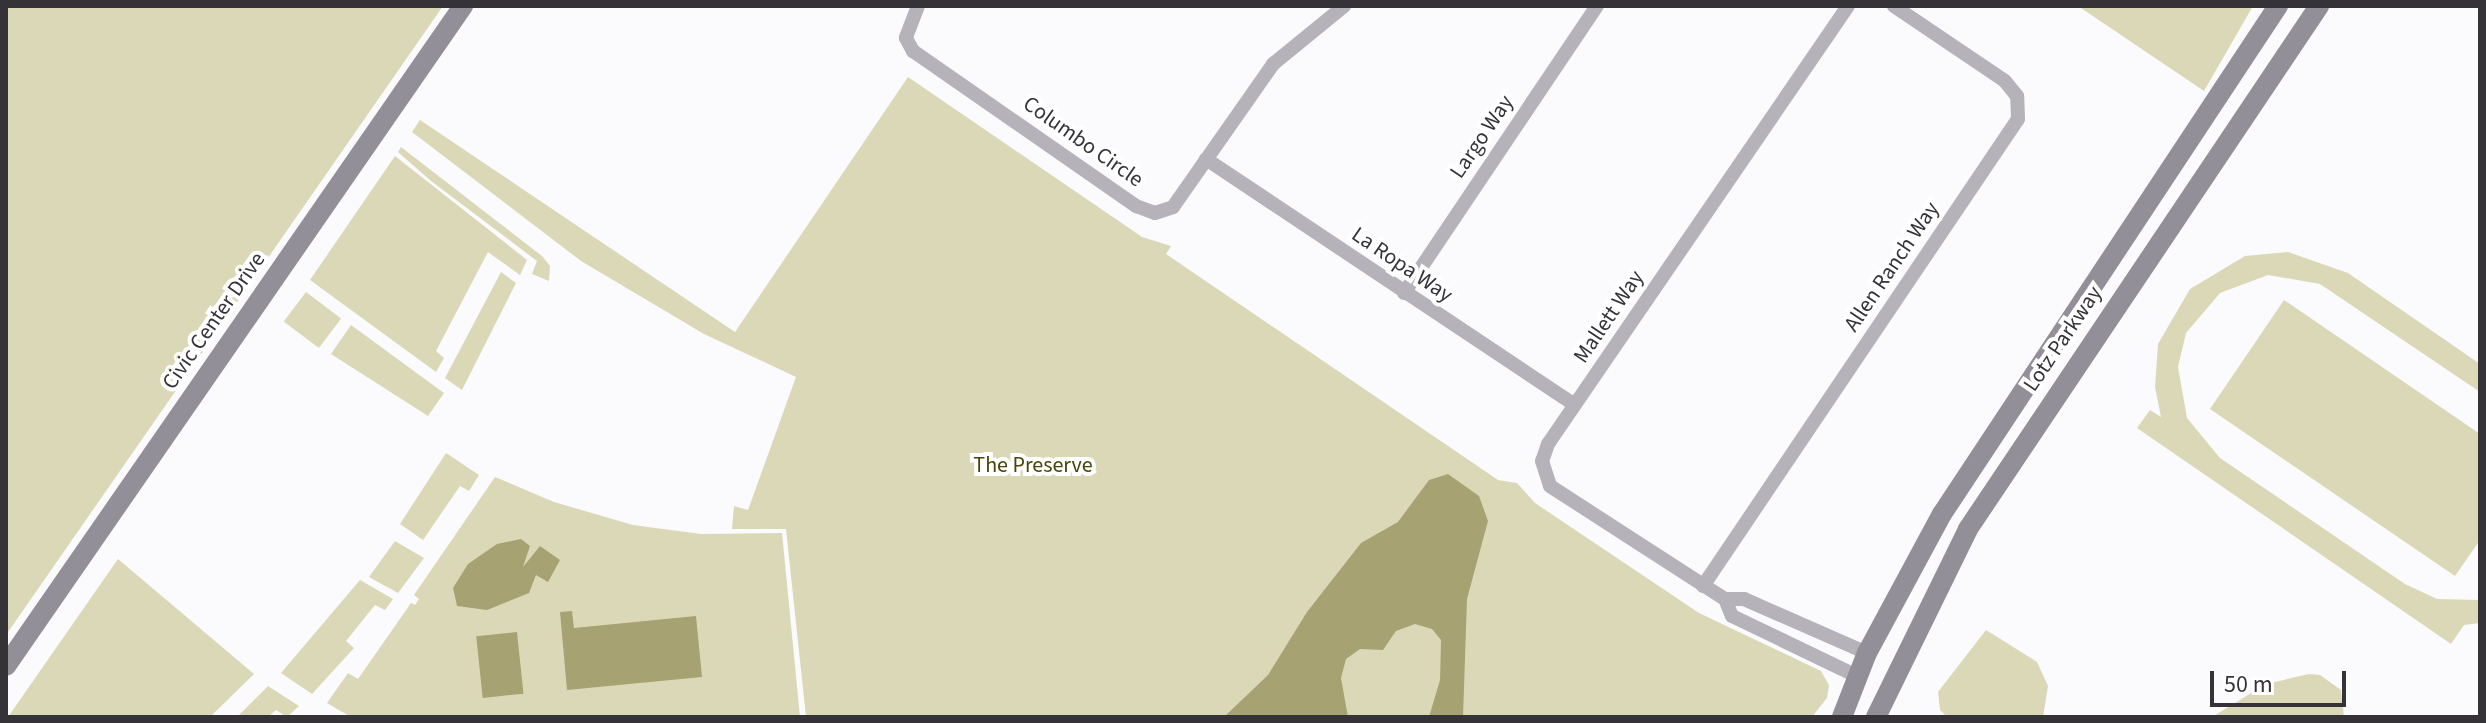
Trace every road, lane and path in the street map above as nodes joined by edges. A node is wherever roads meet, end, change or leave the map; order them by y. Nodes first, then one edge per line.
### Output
1 (463, 6) edge
2 (918, 6) edge
3 (1344, 6) edge
4 (1597, 6) edge
5 (1848, 6) edge
6 (1894, 6) edge
7 (2278, 6) edge
8 (2319, 6) edge
9 (1206, 159) junction
10 (1404, 293) junction
11 (1575, 405) junction
12 (1703, 586) junction
13 (1725, 599) junction
14 (1867, 653) junction
15 (6, 666) edge
16 (1859, 677) junction
17 (1842, 717) edge
18 (1876, 717) edge

1 - 15 street, Civic Center Drive
2 - 9 street, Columbo Circle
3 - 9 street, Columbo Circle
4 - 10 street, Largo Way
5 - 11 street, Mallett Way
6 - 12 street, Allen Ranch Way
7 - 14 street, Lotz Parkway
8 - 18 street, Lotz Parkway
9 - 10 street, La Ropa Way
10 - 11 street, La Ropa Way
11 - 12 street, Mallett Way
12 - 13 street, Mallett Way
13 - 14 street, Mallett Way
13 - 16 street, Mallett Way
14 - 16 street, Lotz Parkway
16 - 17 street, Lotz Parkway

